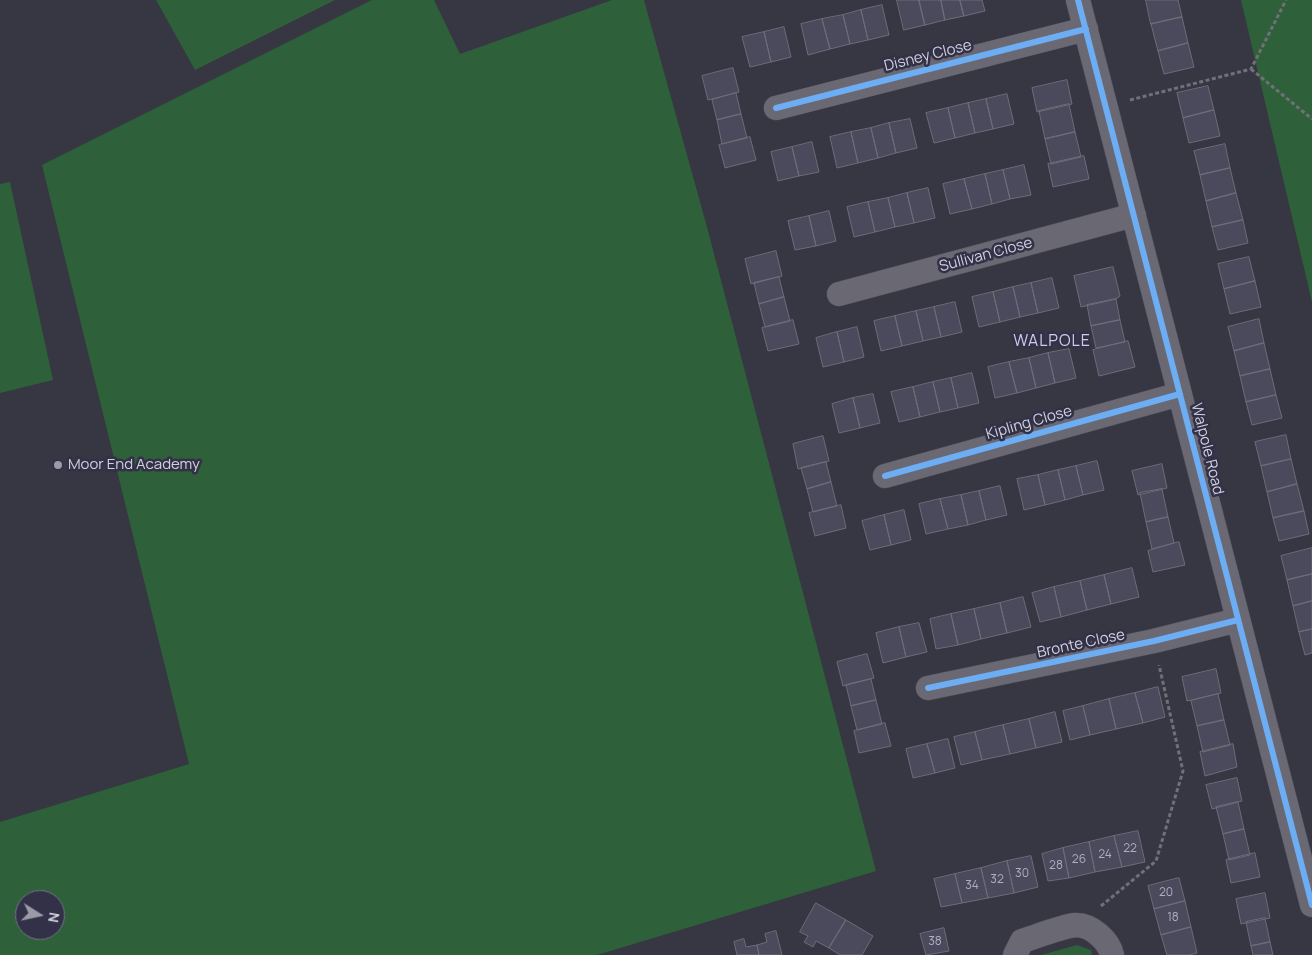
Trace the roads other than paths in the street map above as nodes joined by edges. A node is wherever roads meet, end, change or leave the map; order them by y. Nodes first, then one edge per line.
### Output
1 (1078, 0) edge
2 (1086, 30) junction
3 (776, 108) dead end
4 (1134, 215) junction
5 (839, 294) dead end
6 (1180, 394) junction
7 (885, 476) dead end
8 (1238, 620) junction
9 (928, 688) dead end
10 (1312, 905) edge
11 (1015, 955) edge
12 (1112, 955) edge

1 - 2 street, Walpole Road
2 - 3 street, Disney Close
2 - 4 street, Walpole Road
4 - 5 street, Sullivan Close
4 - 6 street, Walpole Road
6 - 7 street, Kipling Close
6 - 8 street, Walpole Road
8 - 9 street, Bronte Close
8 - 10 street, Walpole Road
11 - 12 street

